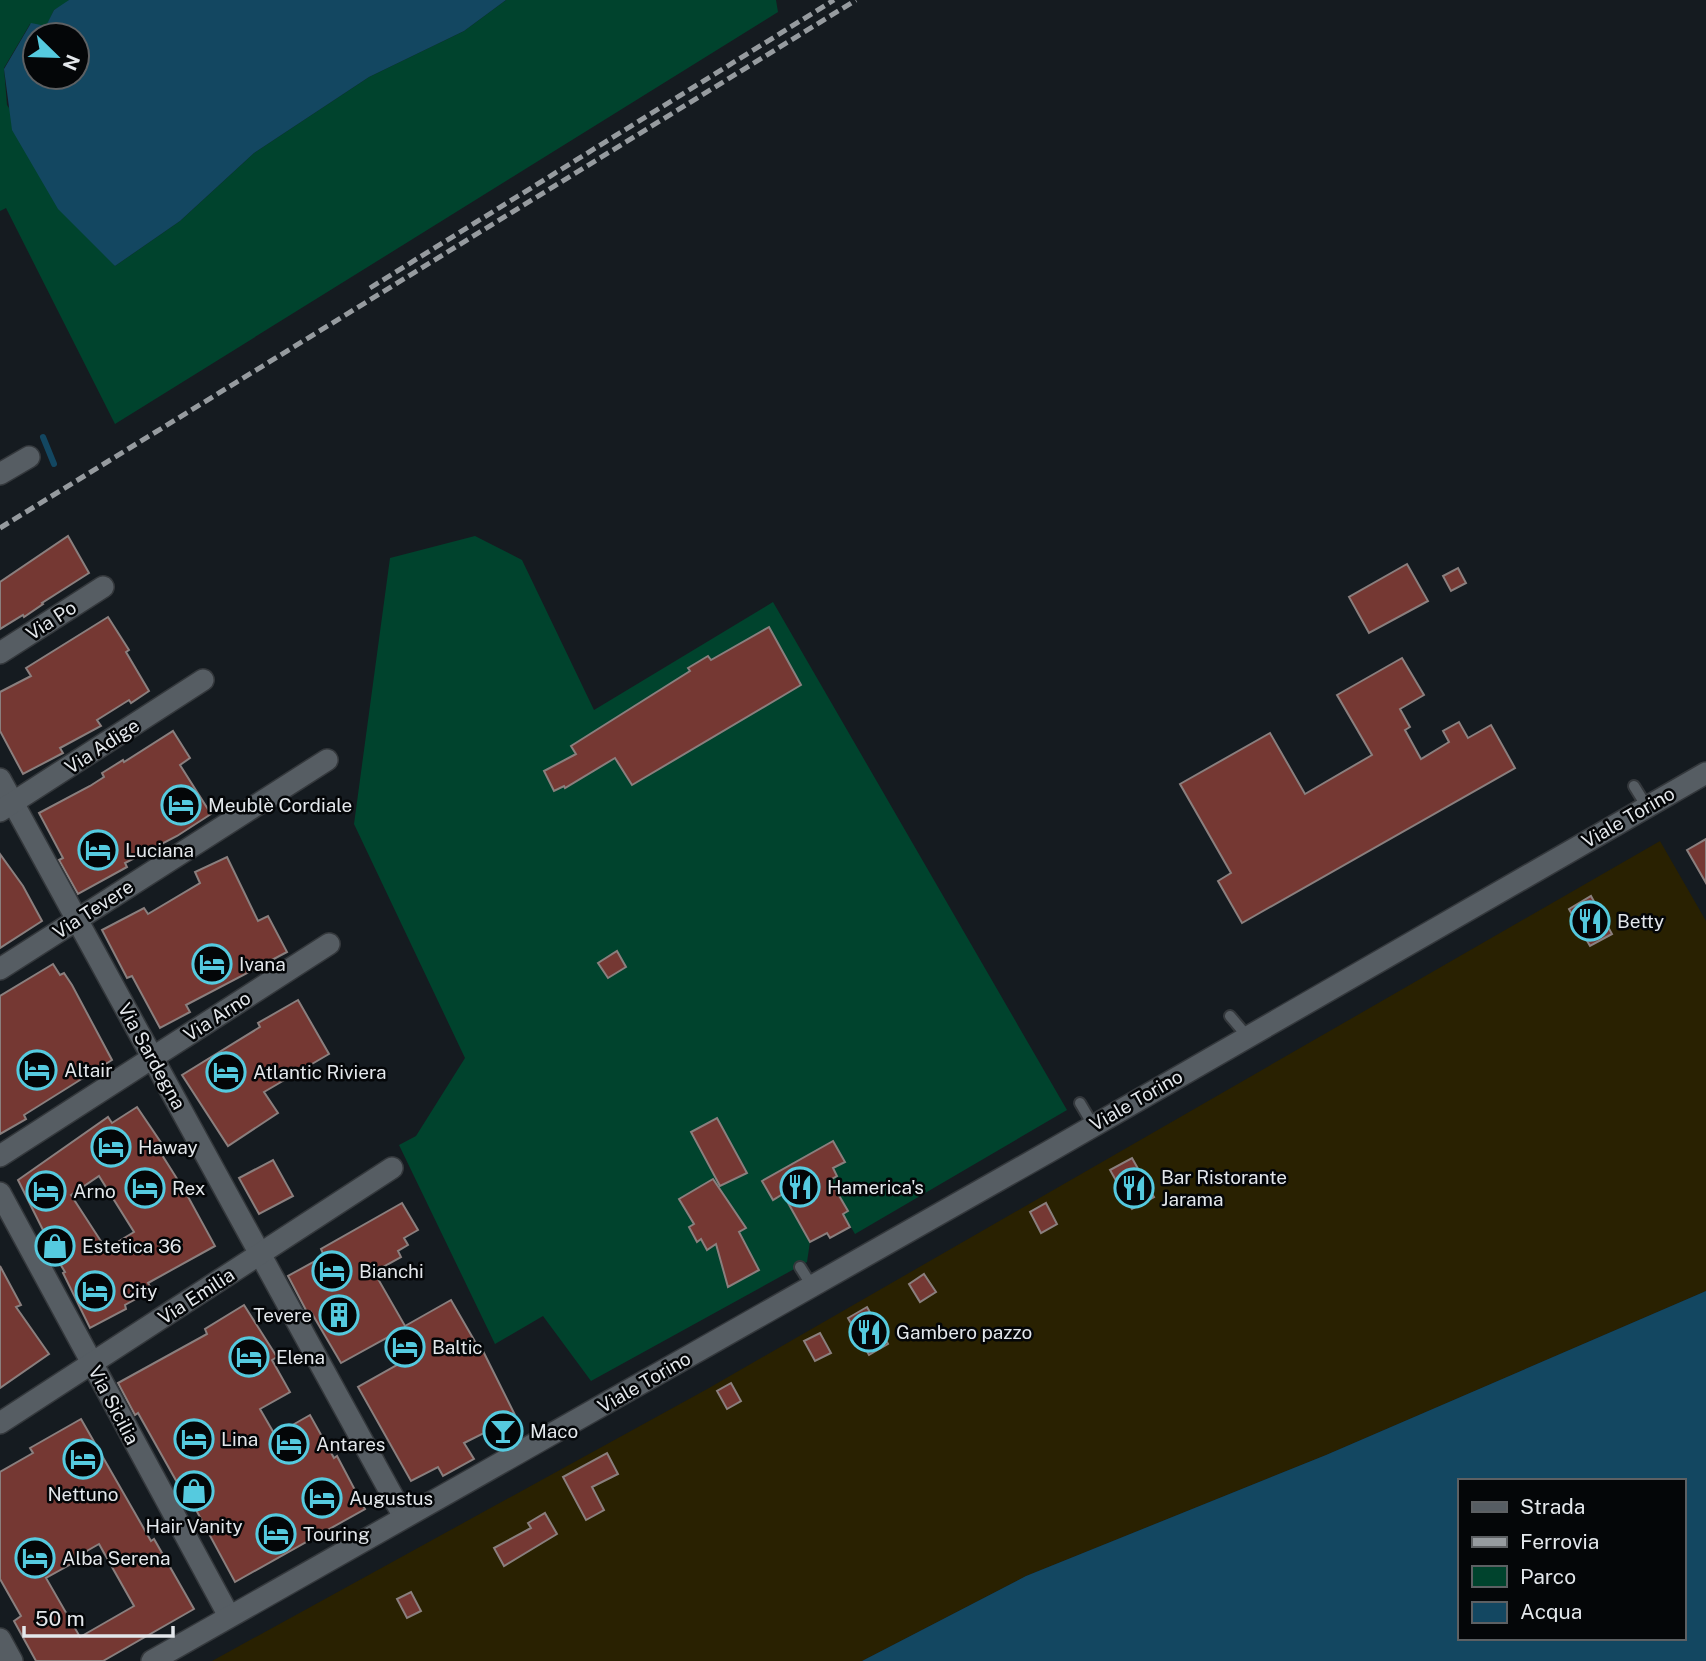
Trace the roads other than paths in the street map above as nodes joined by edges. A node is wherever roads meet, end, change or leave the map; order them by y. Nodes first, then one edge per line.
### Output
1 (29, 457) dead end
2 (0, 474) edge
3 (103, 587) dead end
4 (0, 653) edge
5 (203, 680) dead end
6 (327, 760) dead end
7 (1706, 773) edge
8 (0, 779) edge
9 (1634, 786) dead end
10 (7, 807) edge
11 (1647, 807) junction
12 (77, 919) junction
13 (329, 944) dead end
14 (0, 969) edge
15 (1230, 1016) dead end
16 (1247, 1036) junction
17 (153, 1057) junction
18 (1080, 1103) dead end
19 (1093, 1125) junction
20 (0, 1156) edge
21 (392, 1168) dead end
22 (0, 1194) edge
23 (260, 1254) junction
24 (800, 1267) dead end
25 (812, 1286) junction
26 (92, 1364) junction
27 (0, 1423) edge
28 (404, 1517) junction
29 (229, 1616) junction
30 (0, 1639) edge
31 (12, 1661) edge
32 (152, 1661) edge

1 - 2 street
3 - 4 street, Via Po
5 - 10 street, Via Adige
6 - 12 street, Via Tevere
7 - 11 street, Viale Torino
8 - 10 street, Via Sardegna
9 - 11 lane
10 - 12 street, Via Sardegna
11 - 16 street, Viale Torino
12 - 14 street, Via Tevere
12 - 17 street, Via Sardegna
13 - 17 street, Via Arno
15 - 16 lane
16 - 19 street, Viale Torino
17 - 20 street, Via Arno
17 - 23 street, Via Sardegna
18 - 19 lane
19 - 25 street, Viale Torino
21 - 23 street, Via Emilia
22 - 26 street, Via Sicilia
23 - 26 street, Via Emilia
23 - 28 street, Via Sardegna
24 - 25 lane
25 - 28 street, Viale Torino
26 - 27 street, Via Emilia
26 - 29 street, Via Sicilia
28 - 29 street, Viale Torino
29 - 32 street, Viale Torino
30 - 31 street

